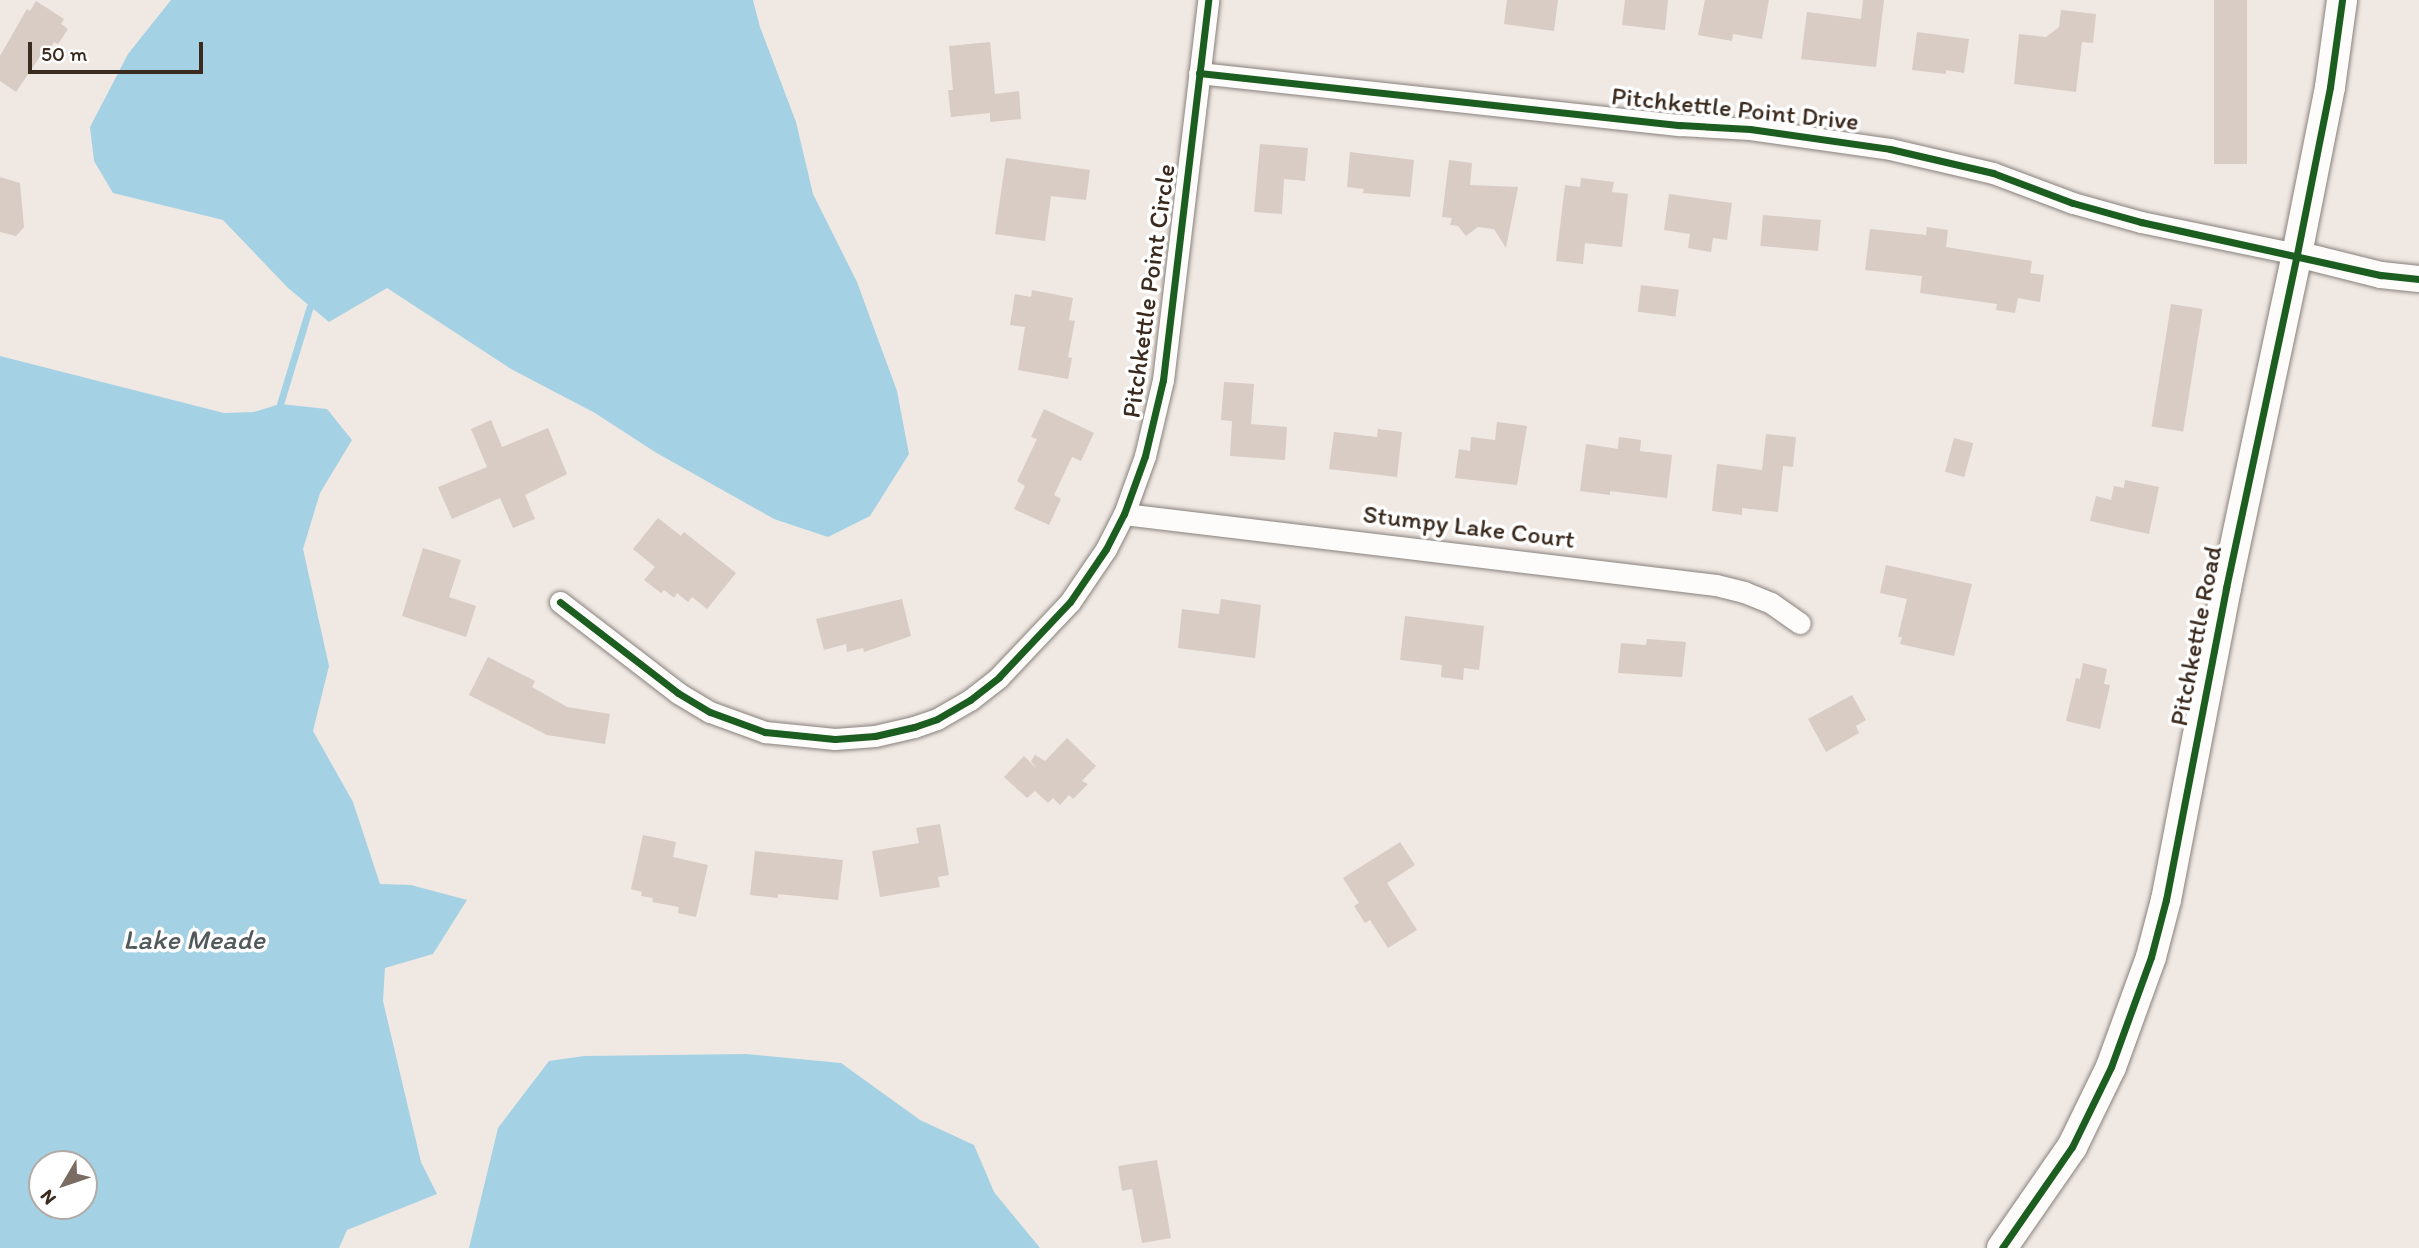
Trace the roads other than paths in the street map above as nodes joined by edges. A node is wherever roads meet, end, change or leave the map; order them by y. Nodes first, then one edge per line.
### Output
1 (1208, 0) edge
2 (2342, 0) edge
3 (1199, 73) junction
4 (2297, 254) junction
5 (2419, 279) edge
6 (1124, 513) junction
7 (560, 602) dead end
8 (1800, 623) dead end
9 (2001, 1248) edge

1 - 3 street, Pitchkettle Point Circle
2 - 4 main road, Pitchkettle Road
3 - 4 street, Pitchkettle Point Drive
3 - 6 street, Pitchkettle Point Circle
4 - 5 street
4 - 9 main road, Pitchkettle Road
6 - 7 street, Pitchkettle Point Circle
6 - 8 street, Stumpy Lake Court

